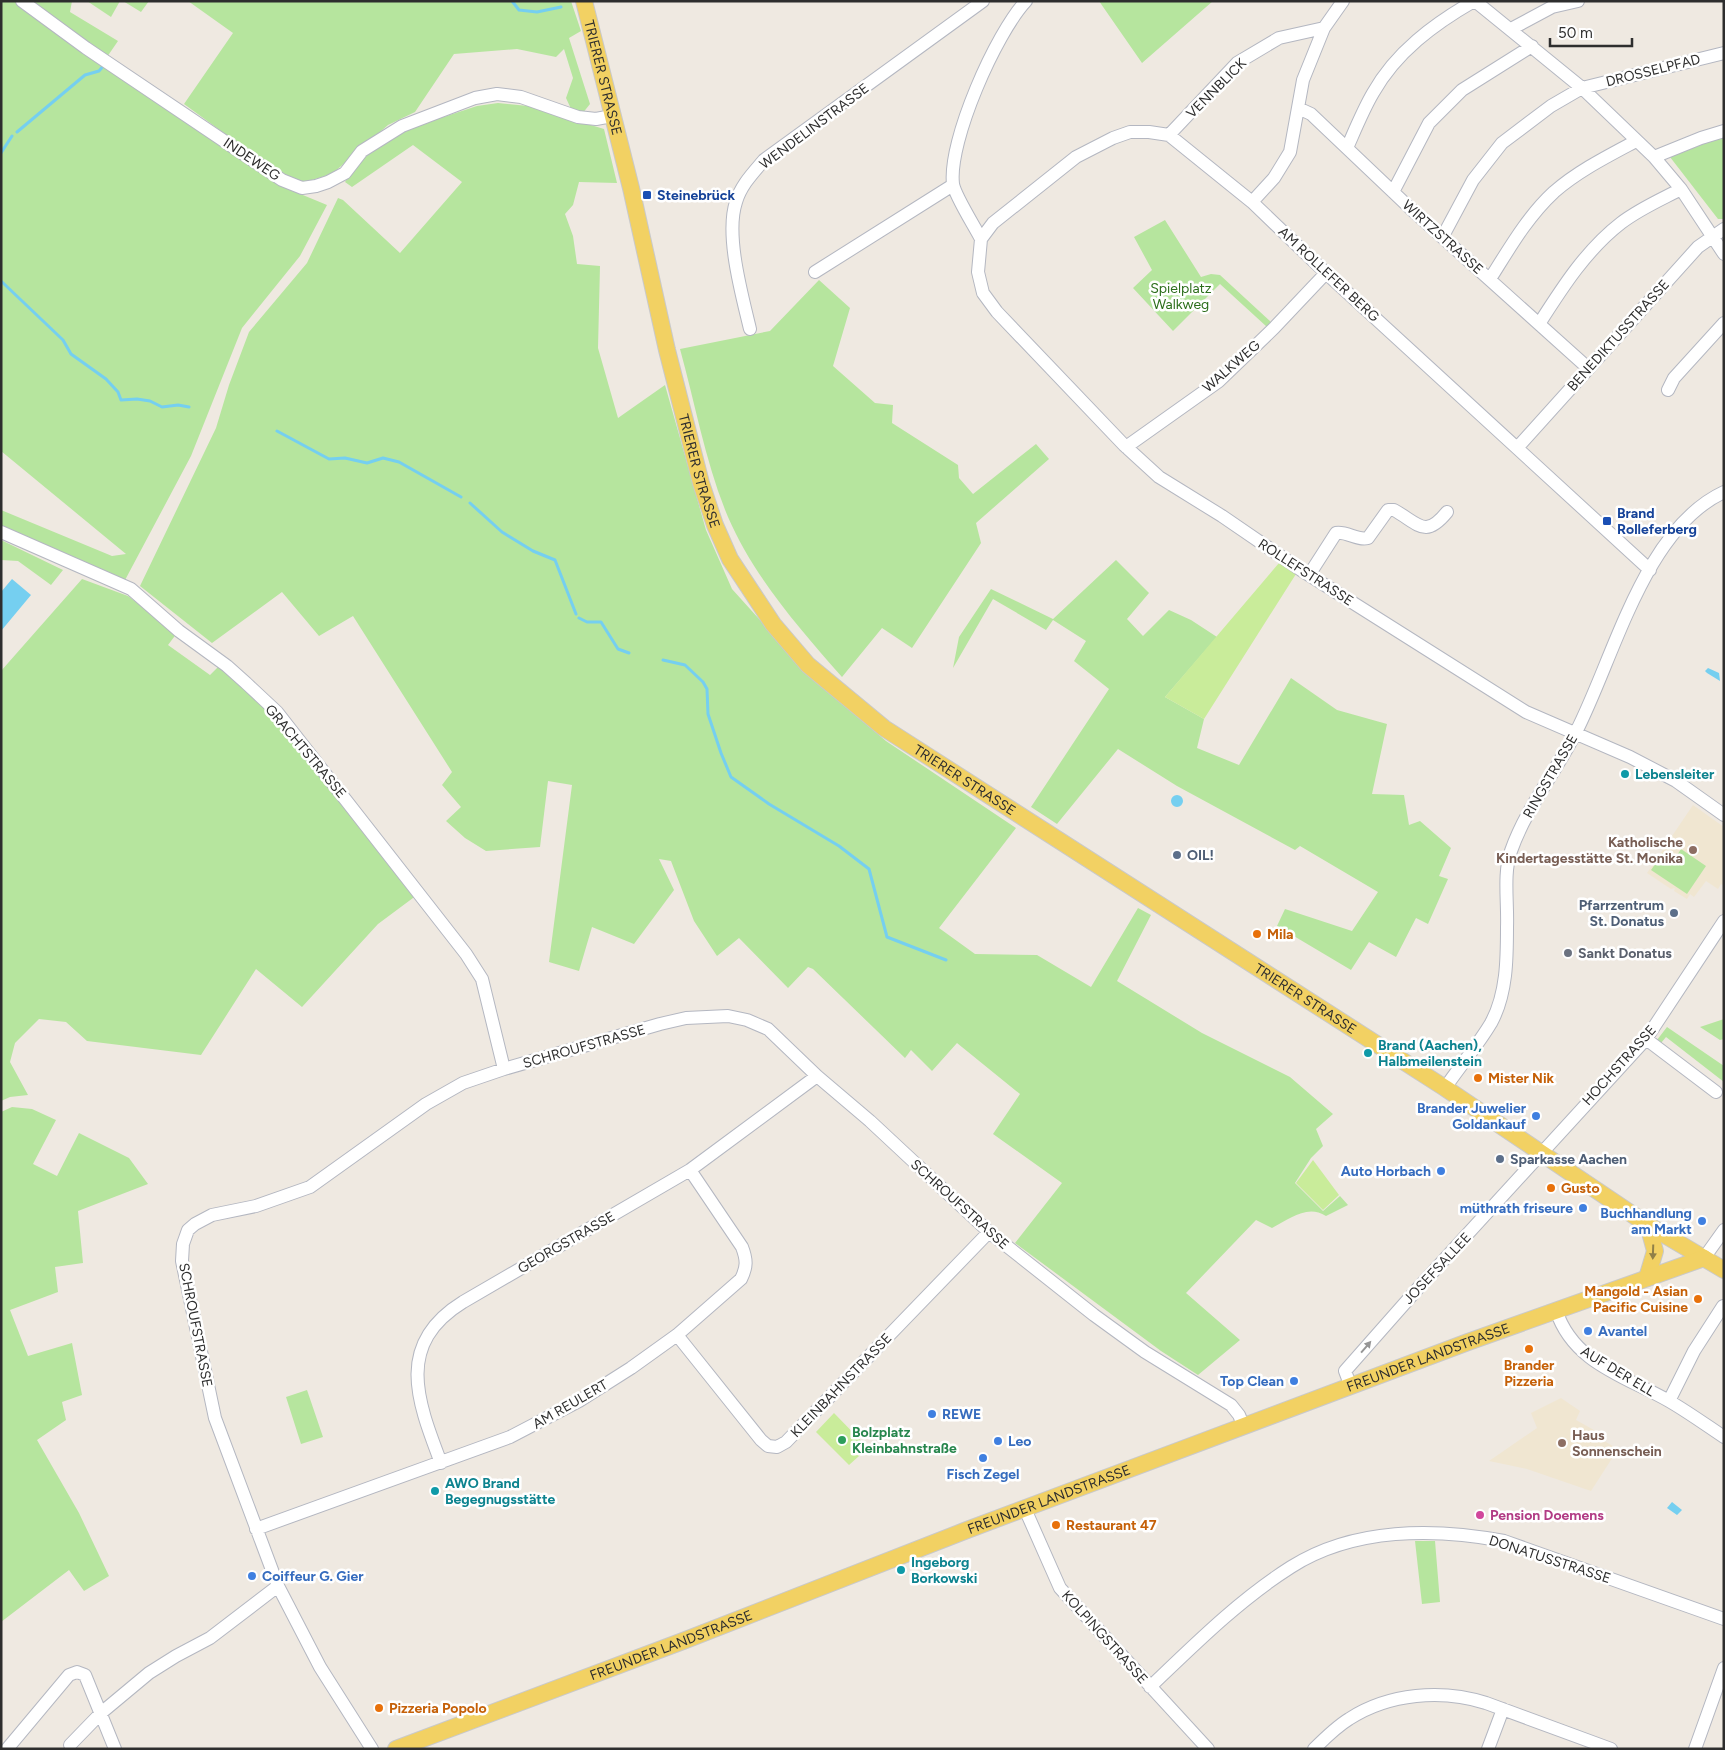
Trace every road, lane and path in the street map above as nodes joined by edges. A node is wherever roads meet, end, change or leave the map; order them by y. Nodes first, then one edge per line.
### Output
1 (22, 1) edge
2 (584, 1) edge
3 (983, 1) edge
4 (1026, 1) edge
5 (1343, 1) edge
6 (1474, 1) edge
7 (1578, 1) edge
8 (1324, 28) junction
9 (1511, 29) junction
10 (1532, 46) junction
11 (1724, 53) edge
12 (1582, 88) junction
13 (1298, 108) junction
14 (612, 116) junction
15 (1724, 131) edge
16 (1169, 135) junction
17 (1636, 141) junction
18 (1347, 148) junction
19 (1654, 157) junction
20 (953, 185) junction
21 (1681, 190) junction
22 (1393, 192) junction
23 (1252, 202) junction
24 (1724, 229) edge
25 (1443, 236) junction
26 (1712, 236) junction
27 (981, 239) junction
28 (1724, 254) edge
29 (815, 272) dead end
30 (1326, 273) junction
31 (1490, 279) junction
32 (1724, 323) edge
33 (1539, 324) junction
34 (750, 329) dead end
35 (1588, 368) junction
36 (1668, 390) dead end
37 (1126, 447) junction
38 (1517, 448) junction
39 (1724, 492) edge
40 (1447, 512) dead end
41 (1, 532) edge
42 (1650, 570) junction
43 (1309, 575) junction
44 (1576, 733) junction
45 (1724, 815) edge
46 (1724, 921) edge
47 (1646, 1038) junction
48 (504, 1069) junction
49 (817, 1076) junction
50 (1445, 1088) junction
51 (1716, 1092) dead end
52 (1540, 1152) junction
53 (690, 1170) junction
54 (1648, 1225) junction
55 (1724, 1230) edge
56 (989, 1232) junction
57 (1704, 1258) junction
58 (1724, 1270) edge
59 (1647, 1278) junction
60 (1723, 1306) edge
61 (1556, 1310) junction
62 (677, 1335) junction
63 (1351, 1387) junction
64 (1670, 1401) junction
65 (1244, 1427) junction
66 (1724, 1437) edge
67 (441, 1463) junction
68 (1025, 1509) junction
69 (256, 1529) junction
70 (278, 1586) junction
71 (1724, 1619) edge
72 (1724, 1668) edge
73 (1150, 1687) junction
74 (1503, 1709) junction
75 (101, 1713) junction
76 (70, 1745) dead end
77 (412, 1745) edge
78 (1697, 1748) edge
79 (7, 1749) edge
80 (115, 1749) edge
81 (372, 1749) edge
82 (396, 1749) edge
83 (1208, 1749) edge
84 (1314, 1749) edge
85 (1488, 1749) edge
86 (1611, 1749) edge

1 - 14 street, INDEWEG
2 - 14 main road, TRIERER STRASSE
3 - 34 street, WENDELINSTRASSE
4 - 20 street
5 - 8 street
6 - 9 street
6 - 18 street
7 - 9 street
8 - 13 street
8 - 16 street, VENNBLICK
9 - 10 street
10 - 12 street
10 - 22 street
11 - 12 street, DROSSELPFAD
12 - 17 street
12 - 25 street, DROSSELPFAD
13 - 18 street, WIRTZSTRASSE
13 - 23 street
14 - 50 main road, TRIERER STRASSE
15 - 19 street
16 - 23 street, AM ROLLEFER BERG
16 - 27 street
17 - 19 street
17 - 31 street
18 - 22 street, WIRTZSTRASSE
19 - 21 street
20 - 27 street
20 - 29 street
21 - 26 street
21 - 33 street
22 - 25 street, WIRTZSTRASSE
23 - 30 street, AM ROLLEFER BERG
24 - 26 street, BENEDIKTUSSTRASSE
25 - 31 street, WIRTZSTRASSE
26 - 28 street
26 - 35 street, BENEDIKTUSSTRASSE
27 - 37 street, ROLLEFSTRASSE
30 - 37 street, WALKWEG
30 - 38 street, AM ROLLEFER BERG
31 - 33 street, WIRTZSTRASSE
32 - 36 street
33 - 35 street, WIRTZSTRASSE
35 - 38 street, BENEDIKTUSSTRASSE
37 - 43 street, ROLLEFSTRASSE
38 - 42 street, AM ROLLEFER BERG
39 - 42 street, RINGSTRASSE
40 - 43 street
41 - 48 street, GRACHTSTRASSE
42 - 44 street, RINGSTRASSE
43 - 44 street, ROLLEFSTRASSE
44 - 45 street, ROLLEFSTRASSE
44 - 50 street, RINGSTRASSE
46 - 47 street, HOCHSTRASSE
47 - 51 street
47 - 52 street, HOCHSTRASSE
48 - 49 street, SCHROUFSTRASSE
48 - 69 street, SCHROUFSTRASSE
49 - 53 street, GEORGSTRASSE
49 - 56 street, SCHROUFSTRASSE
50 - 52 main road, TRIERER STRASSE
52 - 54 main road, TRIERER STRASSE
63 -> 52 street, JOSEFSALLEE
53 - 62 street, AM REULERT
53 - 67 street, GEORGSTRASSE
54 - 57 main road, TRIERER STRASSE
54 -> 59 main road
55 - 57 street
56 - 62 street, KLEINBAHNSTRASSE
56 - 65 street, SCHROUFSTRASSE
57 - 58 main road, TRIERER STRASSE
57 - 59 main road, FREUNDER LANDSTRASSE
59 - 61 main road, FREUNDER LANDSTRASSE
60 - 64 street, AUF DER ELL
61 - 63 main road, FREUNDER LANDSTRASSE
61 - 64 street, AUF DER ELL
62 - 67 street, AM REULERT
63 - 65 main road, FREUNDER LANDSTRASSE
64 - 66 street, AUF DER ELL
65 - 68 main road, FREUNDER LANDSTRASSE
67 - 69 street, AM REULERT
68 - 73 street, KOLPINGSTRASSE
68 - 77 main road, FREUNDER LANDSTRASSE
69 - 70 street, SCHROUFSTRASSE
70 - 75 street
70 - 81 street, SCHROUFSTRASSE
71 - 73 street, DONATUSSTRASSE
72 - 78 street
73 - 83 street, KOLPINGSTRASSE
74 - 84 street
74 - 85 street
74 - 86 street
75 - 76 street
75 - 79 street
75 - 80 street
77 - 82 main road, FREUNDER LANDSTRASSE

